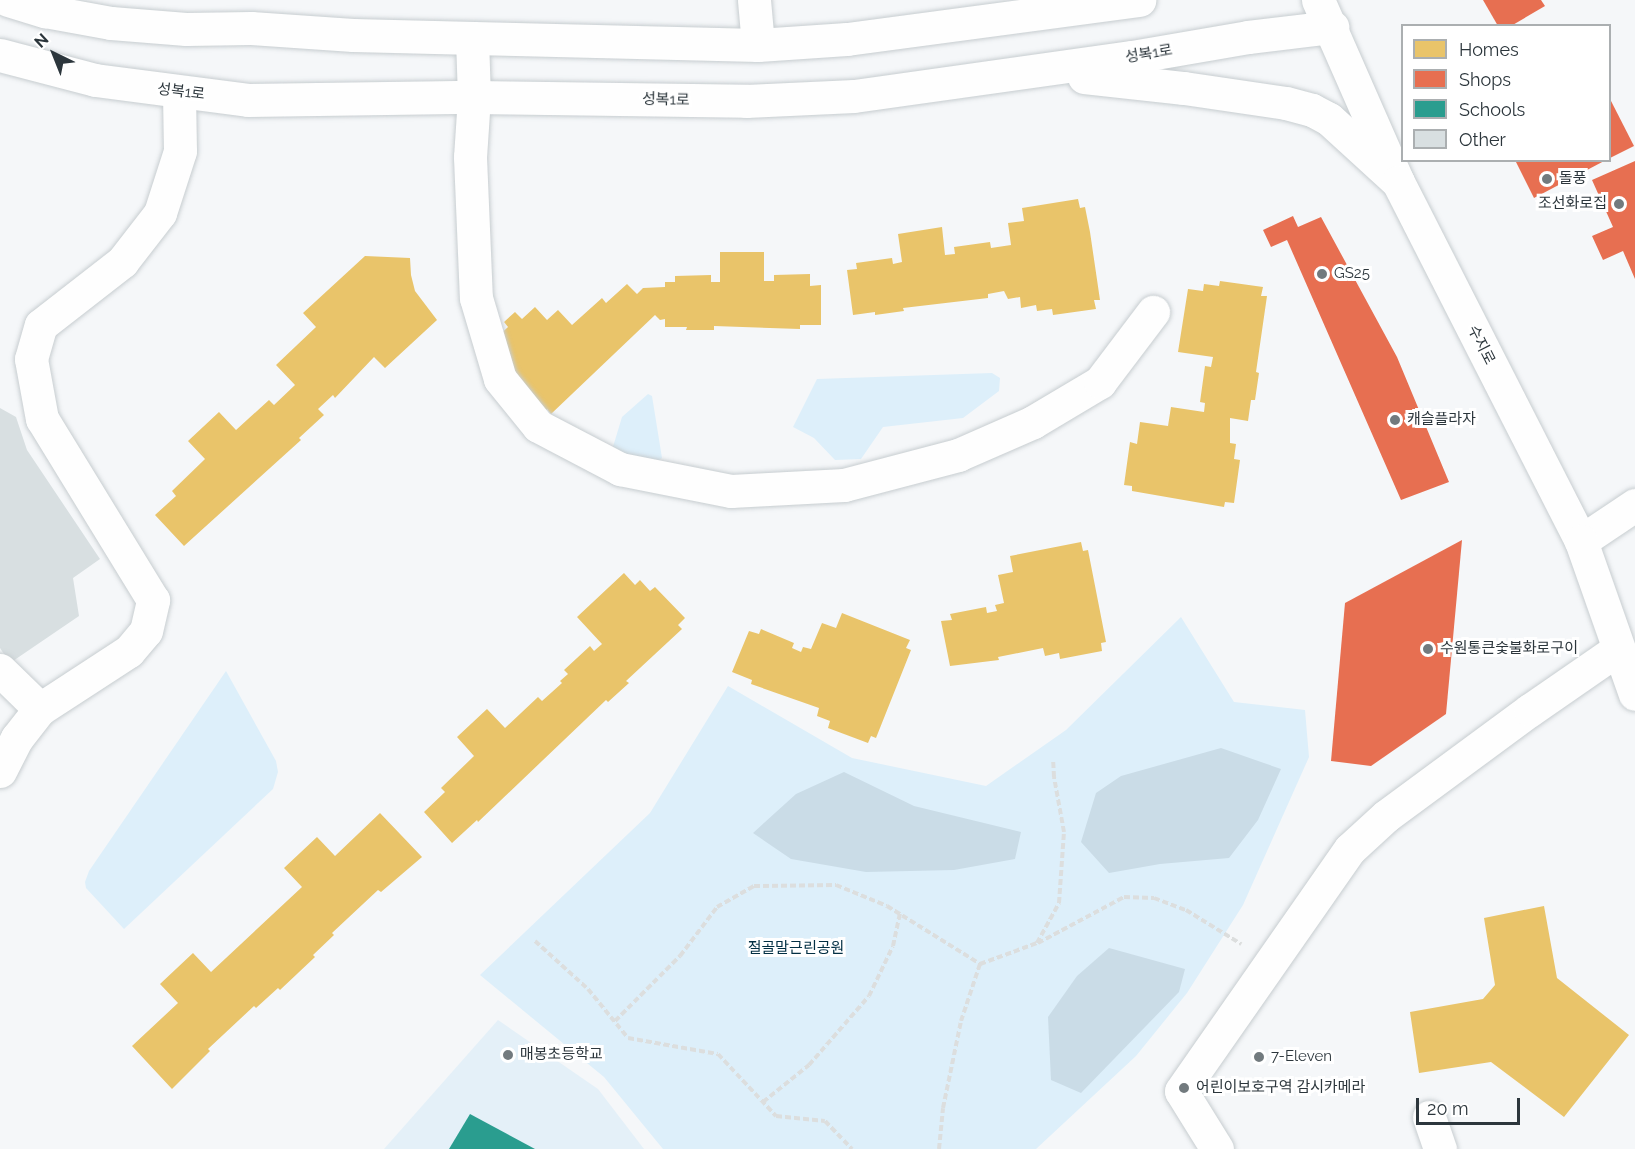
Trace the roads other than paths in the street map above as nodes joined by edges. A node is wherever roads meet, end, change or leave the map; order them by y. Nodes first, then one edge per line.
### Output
1 (8, 0) edge
2 (754, 0) edge
3 (1013, 0) edge
4 (1139, 0) edge
5 (1325, 13) edge
6 (973, 22) junction
7 (472, 38) junction
8 (758, 45) junction
9 (0, 54) edge
10 (1029, 72) junction
11 (179, 93) junction
12 (474, 97) junction
13 (1398, 182) junction
14 (1154, 312) dead end
15 (1635, 505) edge
16 (1581, 541) junction
17 (1618, 649) junction
18 (0, 670) edge
19 (1635, 694) edge
20 (40, 710) junction
21 (0, 771) edge
22 (1429, 1117) dead end
23 (1217, 1149) edge
24 (1440, 1149) edge

1 - 7 street
2 - 8 street
3 - 6 street
4 - 6 street
5 - 10 street, 성복1로
5 - 13 street, 수지로
6 - 8 street
7 - 8 street
7 - 12 street
9 - 11 street, 성복1로
10 - 12 street, 성복1로
10 - 13 street
11 - 12 street, 성복1로
11 - 20 street
12 - 14 street
13 - 16 street, 수지로
15 - 16 street
16 - 17 street, 수지로
17 - 19 street, 수지로
17 - 23 street
18 - 20 street
20 - 21 street
22 - 24 street

